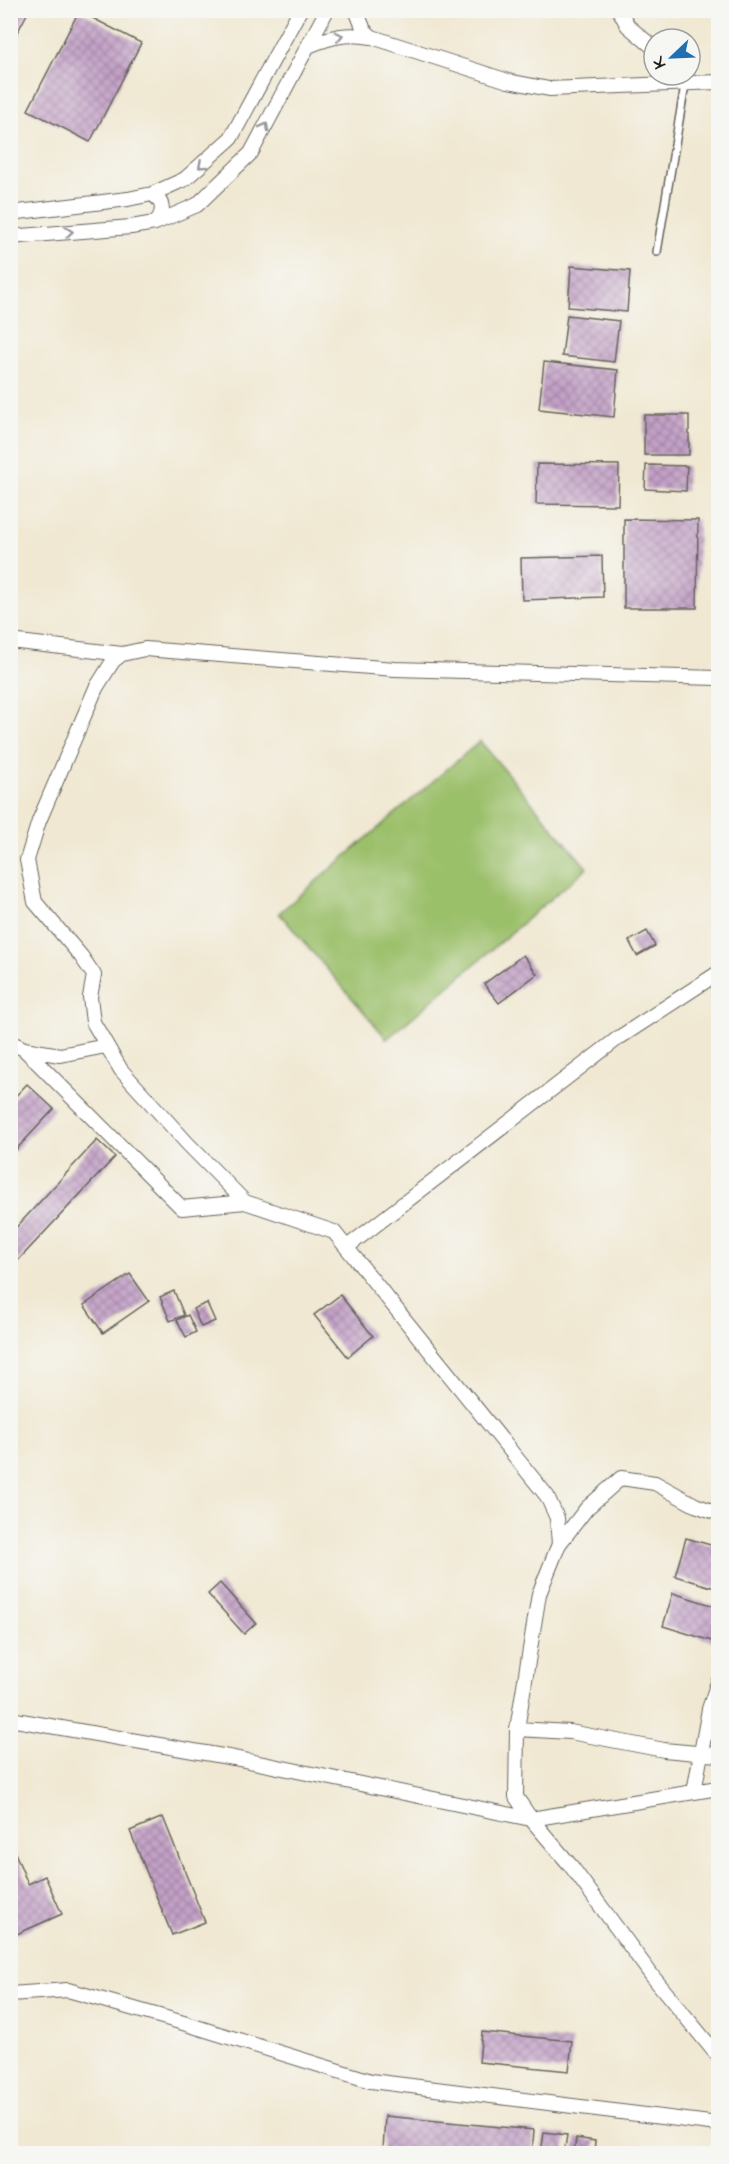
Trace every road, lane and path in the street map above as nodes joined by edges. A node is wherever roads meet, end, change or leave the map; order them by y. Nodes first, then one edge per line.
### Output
1 (300, 10) edge
2 (327, 10) edge
3 (356, 10) edge
4 (619, 10) edge
5 (372, 37) junction
6 (642, 38) edge
7 (308, 46) junction
8 (702, 81) edge
9 (718, 82) edge
10 (642, 83) edge
11 (681, 87) edge
12 (231, 138) junction
13 (251, 153) junction
14 (152, 194) junction
15 (10, 213) edge
16 (155, 223) junction
17 (10, 237) edge
18 (657, 252) dead end
19 (10, 641) edge
20 (122, 654) junction
21 (718, 678) edge
22 (718, 973) edge
23 (10, 1042) edge
24 (105, 1046) junction
25 (24, 1049) junction
26 (245, 1202) junction
27 (347, 1247) junction
28 (718, 1513) edge
29 (559, 1544) junction
30 (718, 1682) edge
31 (10, 1719) edge
32 (517, 1729) junction
33 (700, 1754) junction
34 (718, 1755) edge
35 (718, 1788) edge
36 (694, 1792) junction
37 (531, 1819) junction
38 (10, 1994) edge
39 (718, 2056) edge
40 (718, 2124) edge

1 - 12 street
2 - 7 street
3 - 5 street
4 - 6 street
7 -> 5 street
5 - 10 street
13 -> 7 street
8 - 9 street
11 - 18 lane
12 - 13 street
12 -> 14 street
13 - 16 street
14 - 15 street
14 - 16 street
17 -> 16 street
19 - 20 street
20 - 21 street
20 - 24 street
22 - 27 street
23 - 25 street
24 - 25 street
24 - 26 street
25 - 26 street
26 - 27 street
27 - 29 street
28 - 29 street
29 - 32 street
30 - 33 street
31 - 37 street
32 - 33 street
32 - 37 street
33 - 34 street
33 - 36 street
35 - 36 street
36 - 37 street
37 - 39 street
38 - 40 street

